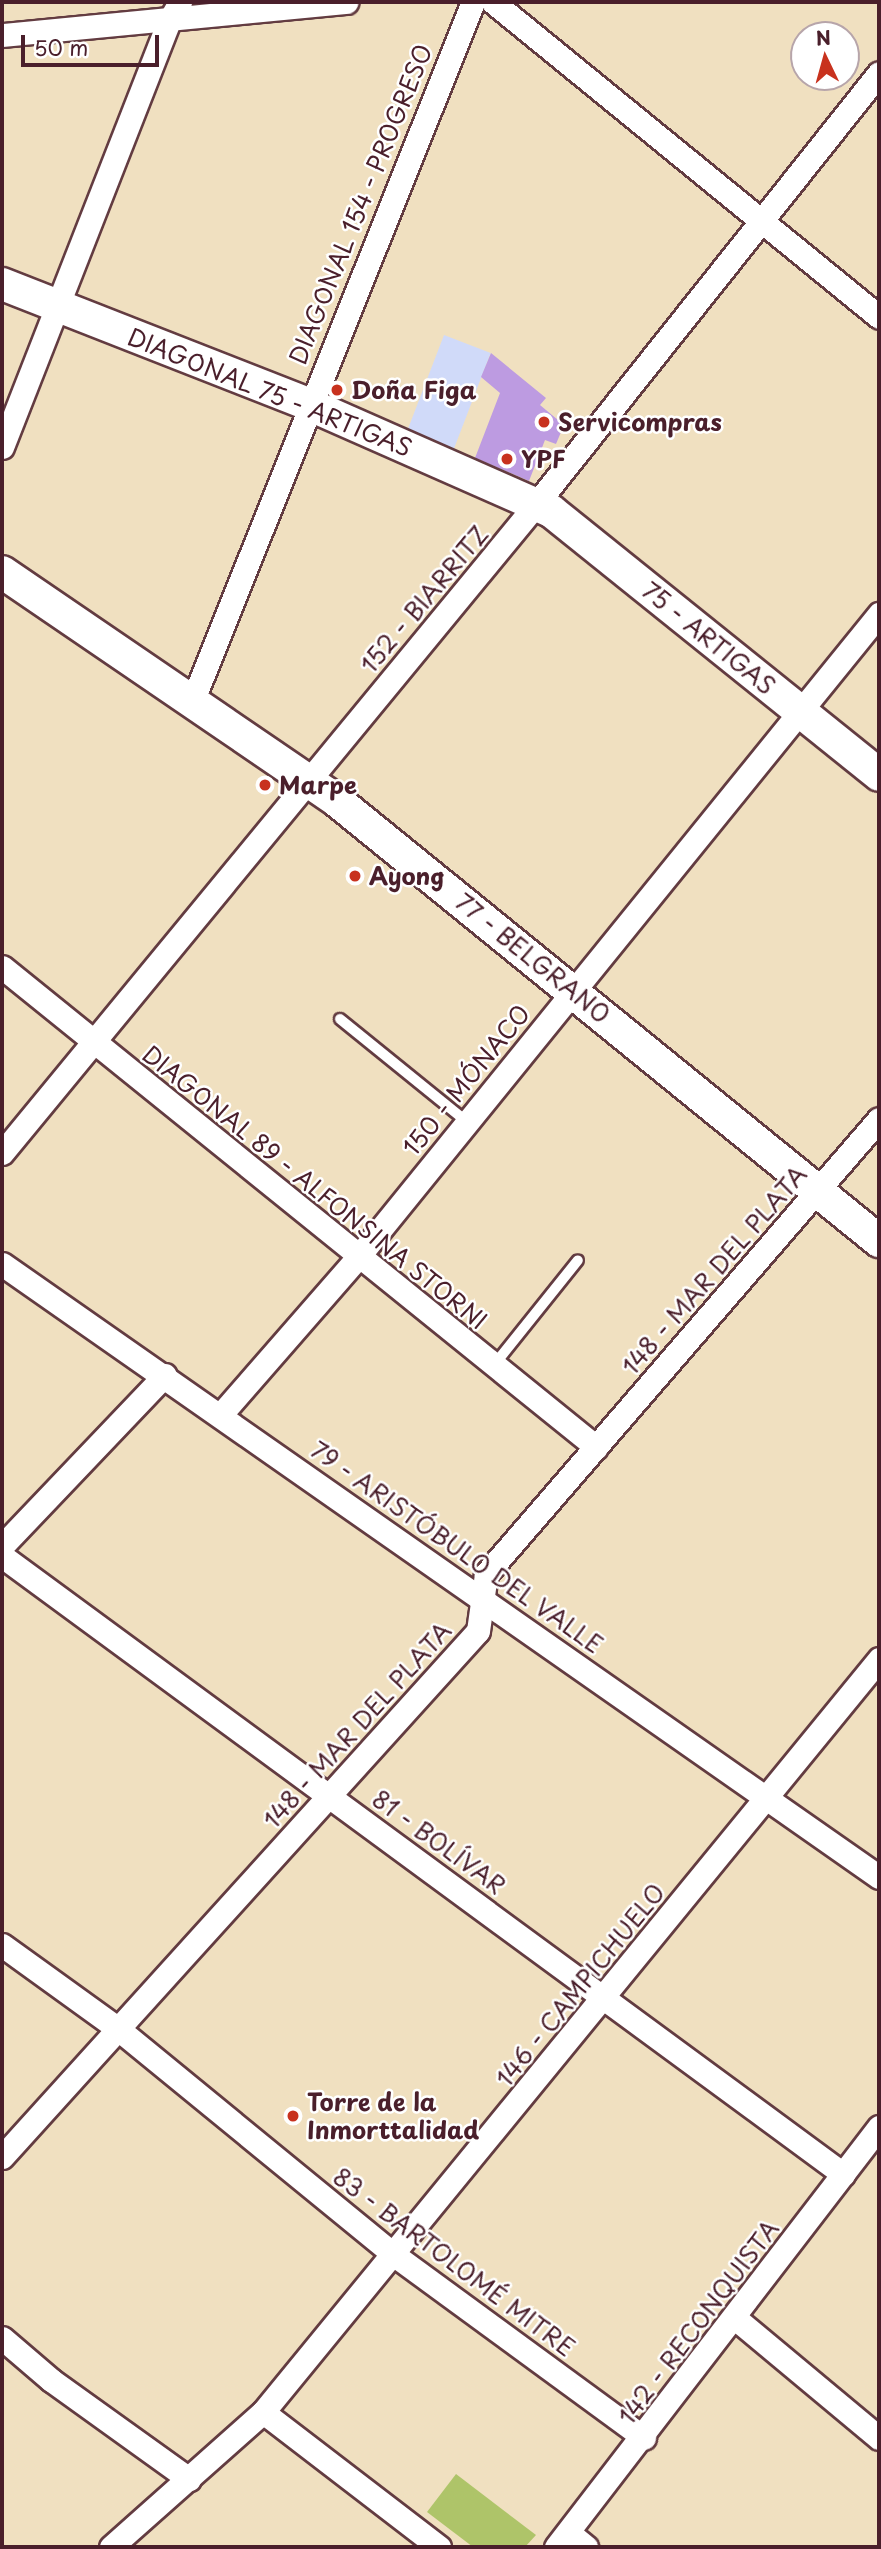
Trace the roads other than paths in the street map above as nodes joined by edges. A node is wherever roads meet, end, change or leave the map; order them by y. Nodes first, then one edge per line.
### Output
1 (338, 2) edge
2 (346, 2) edge
3 (473, 2) edge
4 (494, 2) edge
5 (175, 11) edge
6 (2, 34) edge
7 (879, 73) edge
8 (762, 220) junction
9 (2, 284) edge
10 (58, 307) junction
11 (879, 317) edge
12 (308, 404) junction
13 (2, 447) edge
14 (537, 503) junction
15 (2, 572) edge
16 (879, 614) edge
17 (192, 702) junction
18 (800, 711) junction
19 (879, 775) edge
20 (308, 780) junction
21 (2, 967) edge
22 (573, 990) junction
23 (340, 1019) dead end
24 (92, 1042) junction
25 (879, 1119) edge
26 (466, 1121) junction
27 (2, 1153) edge
28 (818, 1189) junction
29 (879, 1241) edge
30 (358, 1257) junction
31 (578, 1260) dead end
32 (2, 1264) edge
33 (494, 1365) junction
34 (165, 1375) junction
35 (222, 1413) junction
36 (596, 1447) junction
37 (2, 1546) edge
38 (2, 1556) edge
39 (483, 1597) junction
40 (879, 1659) edge
41 (328, 1795) junction
42 (768, 1795) junction
43 (879, 1877) edge
44 (2, 1945) edge
45 (606, 1996) junction
46 (117, 2028) junction
47 (879, 2127) edge
48 (2, 2157) edge
49 (843, 2174) junction
50 (393, 2254) junction
51 (735, 2318) junction
52 (2, 2339) edge
53 (263, 2412) junction
54 (644, 2438) junction
55 (879, 2438) edge
56 (189, 2479) junction
57 (570, 2543) edge
58 (111, 2547) edge
59 (439, 2547) edge

1 - 2 street
1 - 5 street
3 - 12 street, DIAGONAL 154 - PROGRESO
4 - 8 street
5 - 6 street
5 - 10 street
7 - 8 street, 152 - BIARRITZ
8 - 11 street
8 - 14 street, 152 - BIARRITZ
9 - 10 street, DIAGONAL 75 - ARTIGAS
10 - 12 street, DIAGONAL 75 - ARTIGAS
10 - 13 street
12 - 14 street, DIAGONAL 75 - ARTIGAS
12 - 17 street, DIAGONAL 154 - PROGRESO
14 - 18 street, 75 - ARTIGAS
14 - 20 street, 152 - BIARRITZ
15 - 17 street, 77 - BELGRANO
16 - 18 street, 150 - MÓNACO
17 - 20 street, 77 - BELGRANO
18 - 19 street, 75 - ARTIGAS
18 - 22 street, 150 - MÓNACO
20 - 22 street, 77 - BELGRANO
20 - 24 street, 152 - BIARRITZ
21 - 24 street, DIAGONAL 89 - ALFONSINA STORNI
22 - 26 street, 150 - MÓNACO
22 - 28 street, 77 - BELGRANO
23 - 26 lane
24 - 27 street, 152 - BIARRITZ
24 - 30 street, DIAGONAL 89 - ALFONSINA STORNI
25 - 28 street, 148 - MAR DEL PLATA
26 - 30 street, 150 - MÓNACO
28 - 29 street, 77 - BELGRANO
28 - 36 street, 148 - MAR DEL PLATA
30 - 33 street, DIAGONAL 89 - ALFONSINA STORNI
30 - 35 street, 150 - MÓNACO
31 - 33 lane
32 - 34 street, 79 - ARISTÓBULO DEL VALLE
33 - 36 street, DIAGONAL 89 - ALFONSINA STORNI
34 - 35 street, 79 - ARISTÓBULO DEL VALLE
34 - 37 street
35 - 39 street, 79 - ARISTÓBULO DEL VALLE
36 - 39 street, 148 - MAR DEL PLATA
38 - 41 street, 81 - BOLÍVAR
39 - 41 street, 148 - MAR DEL PLATA
39 - 42 street, 79 - ARISTÓBULO DEL VALLE
40 - 42 street, 146 - CAMPICHUELO
41 - 45 street, 81 - BOLÍVAR
41 - 46 street, 148 - MAR DEL PLATA
42 - 43 street, 79 - ARISTÓBULO DEL VALLE
42 - 45 street, 146 - CAMPICHUELO
44 - 46 street, 83 - BARTOLOMÉ MITRE
45 - 49 street, 81 - BOLÍVAR
45 - 50 street, 146 - CAMPICHUELO
46 - 48 street, 148 - MAR DEL PLATA
46 - 50 street, 83 - BARTOLOMÉ MITRE
47 - 49 street, 142 - RECONQUISTA
49 - 51 street, 142 - RECONQUISTA
50 - 53 street, 146 - CAMPICHUELO
50 - 54 street, 83 - BARTOLOMÉ MITRE
51 - 54 street, 142 - RECONQUISTA
51 - 55 street
52 - 56 street
53 - 56 street, 146 - CAMPICHUELO
53 - 59 street
54 - 57 street, 142 - RECONQUISTA
56 - 58 street, 146 - CAMPICHUELO

